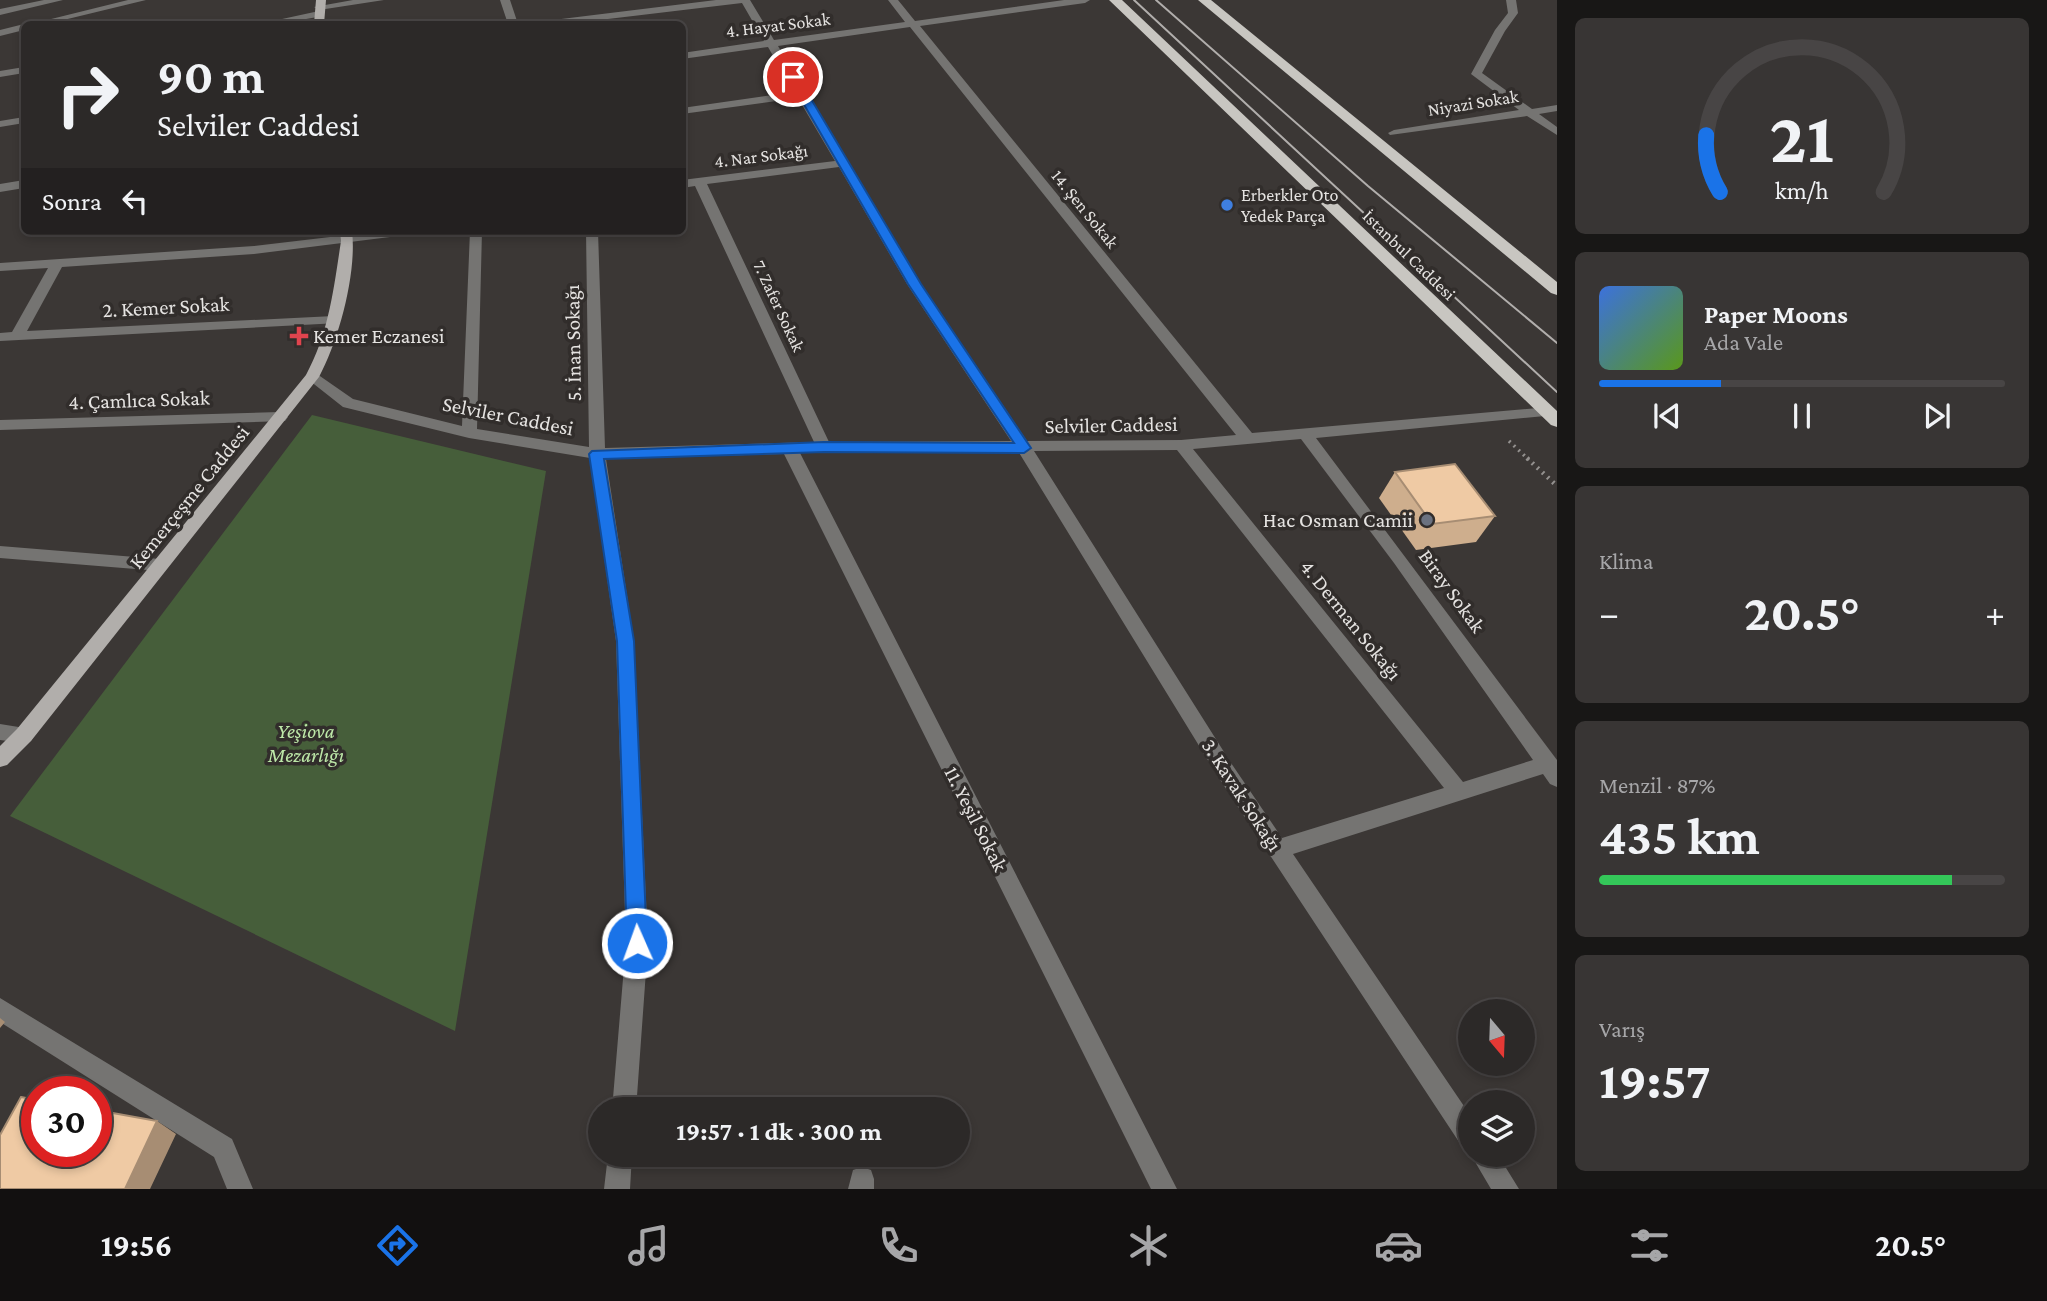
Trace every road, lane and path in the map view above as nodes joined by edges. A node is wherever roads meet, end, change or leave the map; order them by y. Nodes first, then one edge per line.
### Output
1 (58, 0) edge
2 (141, 0) edge
3 (379, 0) edge
4 (505, 0) edge
5 (742, 0) edge
6 (893, 0) edge
7 (1085, 0) edge
8 (1115, 0) edge
9 (1204, 0) edge
10 (1511, 0) edge
11 (319, 11) edge
12 (0, 12) edge
13 (49, 21) edge
14 (277, 21) edge
15 (512, 21) edge
16 (570, 21) edge
17 (913, 26) junction
18 (21, 28) edge
19 (0, 33) edge
20 (772, 44) junction
21 (686, 55) edge
22 (21, 70) edge
23 (0, 74) edge
24 (803, 94) junction
25 (1557, 108) edge
26 (686, 110) edge
27 (1529, 112) junction
28 (21, 120) edge
29 (0, 124) edge
30 (1557, 132) edge
31 (1394, 133) dead end
32 (844, 163) junction
33 (699, 181) junction
34 (686, 183) edge
35 (21, 184) edge
36 (0, 188) edge
37 (476, 235) edge
38 (592, 235) edge
39 (346, 236) edge
40 (57, 264) junction
41 (0, 267) edge
42 (1557, 290) edge
43 (334, 320) junction
44 (17, 336) junction
45 (0, 337) edge
46 (312, 377) junction
47 (1551, 416) edge
48 (280, 417) junction
49 (1483, 417) junction
50 (0, 425) edge
51 (470, 433) junction
52 (1306, 435) junction
53 (1249, 440) junction
54 (1181, 445) junction
55 (824, 447) junction
56 (1024, 448) junction
57 (790, 449) junction
58 (597, 454) junction
59 (1557, 486) edge
60 (0, 552) edge
61 (160, 565) junction
62 (0, 732) edge
63 (24, 735) junction
64 (0, 760) edge
65 (1553, 771) edge
66 (1459, 792) junction
67 (1278, 849) junction
68 (0, 1009) edge
69 (625, 1097) edge
70 (1458, 1118) edge
71 (619, 1167) edge
72 (1491, 1167) edge
73 (240, 1189) edge
74 (617, 1189) edge
75 (1164, 1189) edge
76 (1506, 1189) edge

1 - 12 street
2 - 13 street
3 - 11 street
4 - 15 street
5 - 16 street
5 - 20 street, 3. Kavak Sokağı
6 - 17 street, 14. Şen Sokak
7 - 17 street, 4. Hayat Sokak
8 - 47 highway, İstanbul Caddesi
9 - 42 highway
10 - 27 street
11 - 14 street
17 - 20 street, 4. Hayat Sokak
17 - 53 street, 14. Şen Sokak
18 - 19 street
20 - 21 street, 4. Hayat Sokak
20 - 24 street, 3. Kavak Sokağı
22 - 23 street
24 - 26 street
24 - 32 street, 3. Kavak Sokağı
25 - 27 street, Niyazi Sokak
27 - 30 street
27 - 31 street, Niyazi Sokak
28 - 29 street
32 - 33 street, 4. Nar Sokağı
32 - 56 street, 3. Kavak Sokağı
33 - 34 street, 4. Nar Sokağı
33 - 55 street, 7. Zafer Sokak
35 - 36 street
37 - 51 street
38 - 58 street, 5. İnan Sokağı
39 - 40 street
39 - 43 main road, Kemerçeşme Caddesi
40 - 41 street
40 - 44 street
43 - 44 street, 2. Kemer Sokak
43 - 46 main road, Kemerçeşme Caddesi
44 - 45 street, 2. Kemer Sokak
46 - 48 main road, Kemerçeşme Caddesi
46 - 51 street, Selviler Caddesi
47 - 49 street, Selviler Caddesi
48 - 50 street, 4. Çamlıca Sokak
48 - 61 main road, Kemerçeşme Caddesi
49 - 52 street, Selviler Caddesi
49 - 59 path
51 - 58 street, Selviler Caddesi
52 - 53 street, Selviler Caddesi
52 - 65 street, Biray Sokak
53 - 54 street, Selviler Caddesi
54 - 56 street, Selviler Caddesi
54 - 66 street, 4. Derman Sokağı
55 - 56 street, Selviler Caddesi
55 - 57 street, Selviler Caddesi
56 - 67 street, 3. Kavak Sokağı
57 - 58 street, Selviler Caddesi
57 - 75 street, 11. Yeşil Sokak
58 - 69 street, 5. İnan Sokağı
60 - 61 street
61 - 63 main road, Kemerçeşme Caddesi
62 - 63 street
63 - 64 main road, Kemerçeşme Caddesi
65 - 66 street
66 - 67 street
67 - 70 street, 3. Kavak Sokağı
68 - 73 street
71 - 74 street
72 - 76 street

